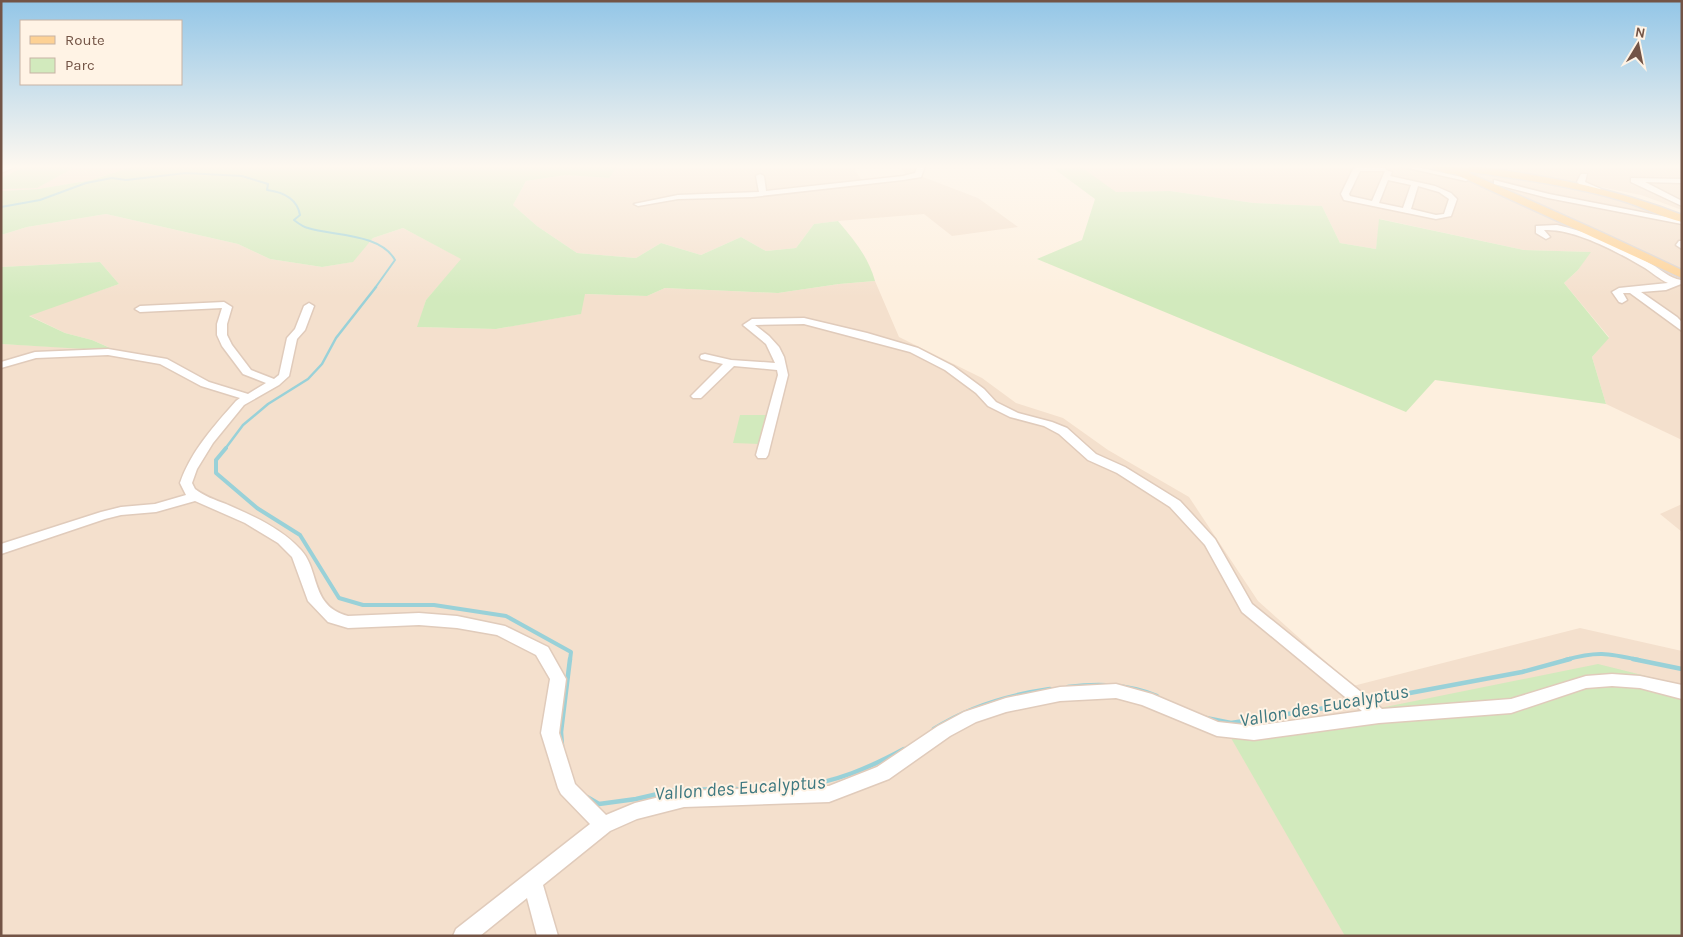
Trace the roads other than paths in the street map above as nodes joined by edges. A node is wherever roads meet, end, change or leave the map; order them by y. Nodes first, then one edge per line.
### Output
1 (1397, 210) edge
2 (1450, 210) edge
3 (1543, 210) edge
4 (1556, 210) edge
5 (1623, 210) edge
6 (1655, 210) edge
7 (1406, 212) joint
8 (1682, 221) edge
9 (1546, 237) dead end
10 (1682, 269) edge
11 (1680, 280) edge
12 (1632, 290) junction
13 (1622, 300) dead end
14 (309, 306) dead end
15 (140, 309) dead end
16 (1682, 313) edge
17 (1682, 328) edge
18 (705, 357) dead end
19 (731, 363) junction
20 (1, 365) edge
21 (782, 367) junction
22 (275, 383) junction
23 (697, 396) dead end
24 (248, 397) junction
25 (762, 455) dead end
26 (196, 496) junction
27 (1, 549) edge
28 (1682, 692) edge
29 (1372, 711) junction
30 (603, 825) junction
31 (532, 881) junction
32 (463, 936) edge
33 (548, 936) edge

1 - 7 street
2 - 7 street
3 - 11 main road
4 - 10 main road
5 - 8 street
6 - 8 main road
9 - 11 street
11 - 12 street
12 - 13 street
12 - 16 street
12 - 17 street
14 - 22 street
15 - 22 street
18 - 19 street
19 - 21 street
19 - 23 street
20 - 24 street
21 - 25 street
21 - 29 street
22 - 24 street
24 - 26 street
26 - 27 street
26 - 30 street
28 - 29 street
29 - 30 street
30 - 31 street
31 - 32 street
31 - 33 street

